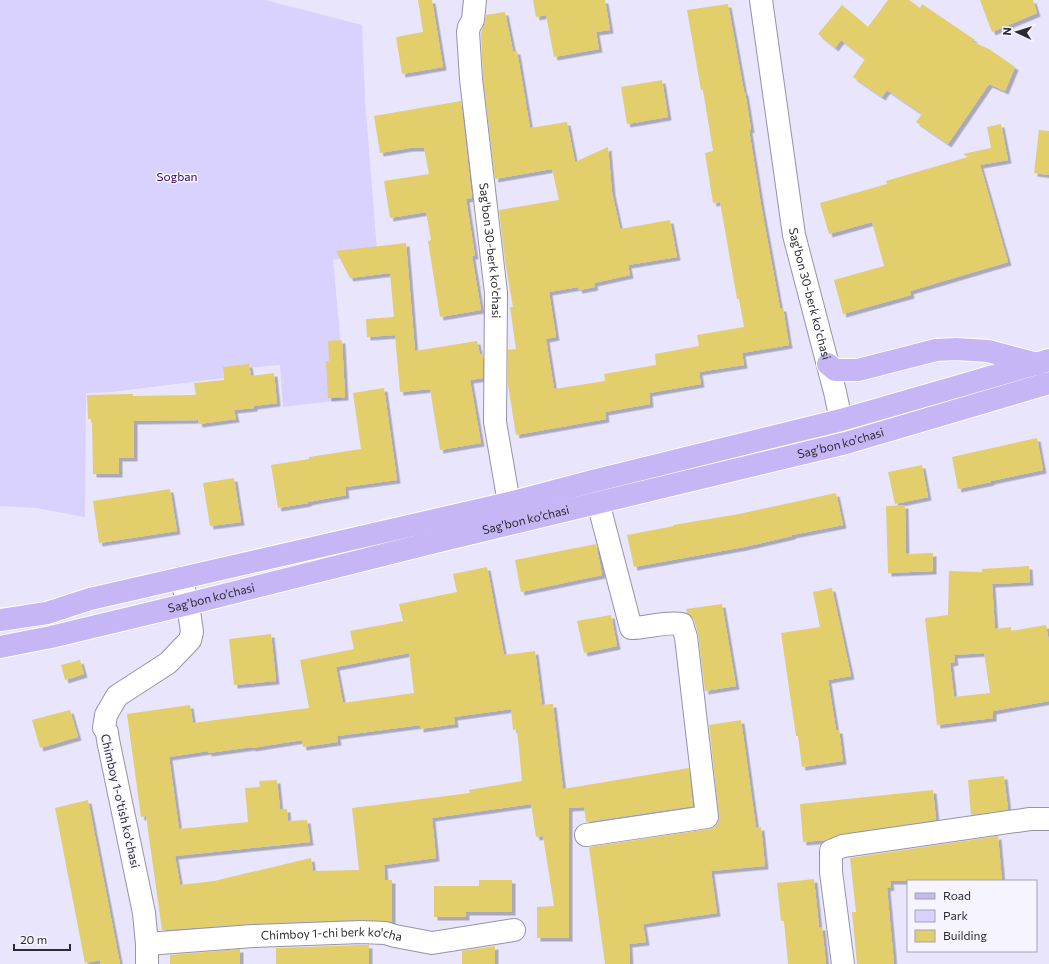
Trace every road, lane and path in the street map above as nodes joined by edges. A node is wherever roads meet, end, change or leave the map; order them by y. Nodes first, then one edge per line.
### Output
1 (475, 0) edge
2 (761, 0) edge
3 (1043, 362) edge
4 (828, 364) junction
5 (1049, 382) edge
6 (841, 420) junction
7 (846, 443) junction
8 (598, 502) junction
9 (509, 503) junction
10 (181, 578) junction
11 (188, 604) junction
12 (0, 620) edge
13 (0, 647) edge
14 (1049, 819) edge
15 (586, 835) dead end
16 (514, 930) dead end
17 (147, 954) edge
18 (844, 964) edge

1 - 9 street, Sag'bon 30-berk ko'chasi
2 - 4 street, Sag'bon 30-berk ko'chasi
3 - 4 main road
3 - 6 main road, Sag’bon ko’chasi
4 - 6 street, Sag'bon 30-berk ko'chasi
5 - 7 main road, Sag’bon ko’chasi
6 - 7 street, Sag'bon 30-berk ko'chasi
6 - 9 main road, Sag’bon ko’chasi
7 - 8 main road, Sag’bon ko’chasi
8 - 11 main road, Sag’bon ko’chasi
8 - 15 street
9 - 10 main road, Sag’bon ko’chasi
10 - 11 street, Chimboy 1-o'tish ko'chasi
10 - 12 main road, Sag’bon ko’chasi
11 - 13 main road, Sag’bon ko’chasi
11 - 17 street, Chimboy 1-o'tish ko'chasi
14 - 18 street
16 - 17 street, Chimboy 1-chi berk ko'cha

